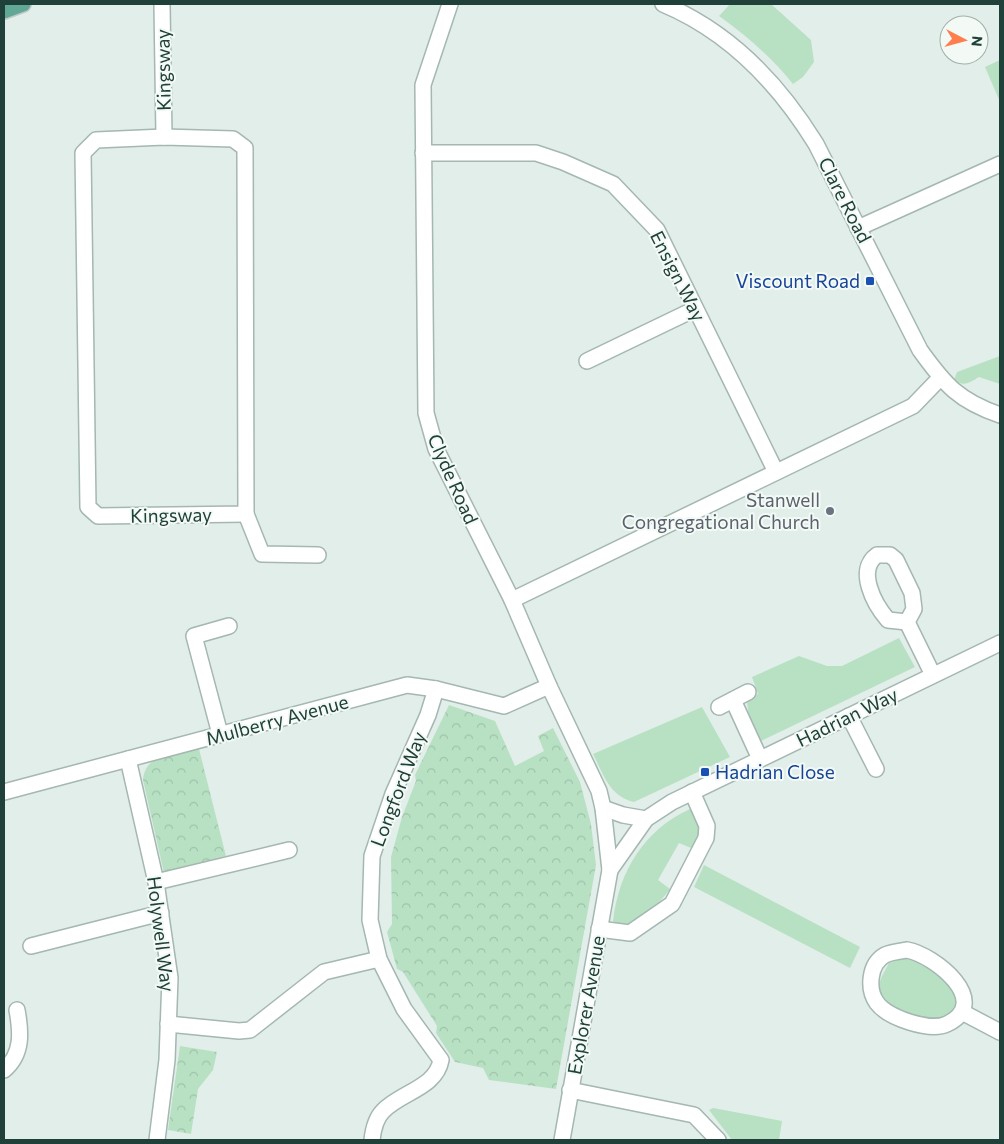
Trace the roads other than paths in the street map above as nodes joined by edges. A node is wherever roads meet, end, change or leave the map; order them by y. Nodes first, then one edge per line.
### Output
1 (23, 4) edge
2 (162, 4) edge
3 (450, 4) edge
4 (664, 4) edge
5 (4, 11) edge
6 (164, 137) junction
7 (423, 153) junction
8 (1000, 164) edge
9 (858, 228) junction
10 (695, 309) junction
11 (587, 361) dead end
12 (940, 378) junction
13 (1000, 415) edge
14 (776, 472) junction
15 (246, 514) junction
16 (318, 555) dead end
17 (512, 600) junction
18 (907, 622) dead end
19 (229, 626) dead end
20 (1000, 643) edge
21 (933, 675) junction
22 (549, 686) junction
23 (436, 689) junction
24 (748, 692) dead end
25 (849, 716) junction
26 (220, 734) junction
27 (128, 759) junction
28 (760, 759) junction
29 (876, 769) dead end
30 (4, 792) edge
31 (692, 792) junction
32 (603, 808) junction
33 (646, 819) junction
34 (289, 850) dead end
35 (610, 870) junction
36 (156, 882) junction
37 (161, 912) junction
38 (599, 929) junction
39 (31, 946) dead end
40 (379, 959) junction
41 (17, 1010) dead end
42 (962, 1012) junction
43 (168, 1024) junction
44 (1000, 1032) edge
45 (4, 1070) edge
46 (570, 1090) junction
47 (156, 1140) edge
48 (372, 1140) edge
49 (562, 1140) edge
50 (718, 1140) edge

1 - 5 main road
2 - 6 street, Kingsway
3 - 7 street, Clyde Road
4 - 9 street, Clare Road
6 - 15 street, Kingsway
6 - 15 street, Kingsway
7 - 10 street, Ensign Way
7 - 17 street, Clyde Road
8 - 9 street
9 - 12 street, Clare Road
10 - 11 street
10 - 14 street, Ensign Way
12 - 13 street, Clare Road
12 - 14 street
14 - 17 street
15 - 16 street
17 - 22 street, Clyde Road
18 - 21 street
19 - 26 street
20 - 21 street, Hadrian Way
21 - 25 street, Hadrian Way
22 - 23 street, Mulberry Avenue
22 - 32 street, Clyde Road
23 - 26 street, Mulberry Avenue
23 - 40 street, Longford Way
24 - 28 street
25 - 28 street, Hadrian Way
25 - 29 street
26 - 27 street, Mulberry Avenue
27 - 30 street, Mulberry Avenue
27 - 36 street, Holywell Way
28 - 31 street, Hadrian Way
31 - 33 street, Hadrian Way
31 - 38 street
32 - 33 street
32 - 35 street, Clyde Road
33 - 35 street, Hadrian Way
34 - 36 street
35 - 38 street, Explorer Avenue
36 - 37 street, Holywell Way
37 - 39 street
37 - 43 street, Holywell Way
38 - 46 street, Explorer Avenue
40 - 43 street
40 - 48 street, Longford Way
41 - 45 street
42 - 42 street
42 - 44 street
43 - 47 street, Holywell Way
46 - 49 street, Explorer Avenue
46 - 50 street

